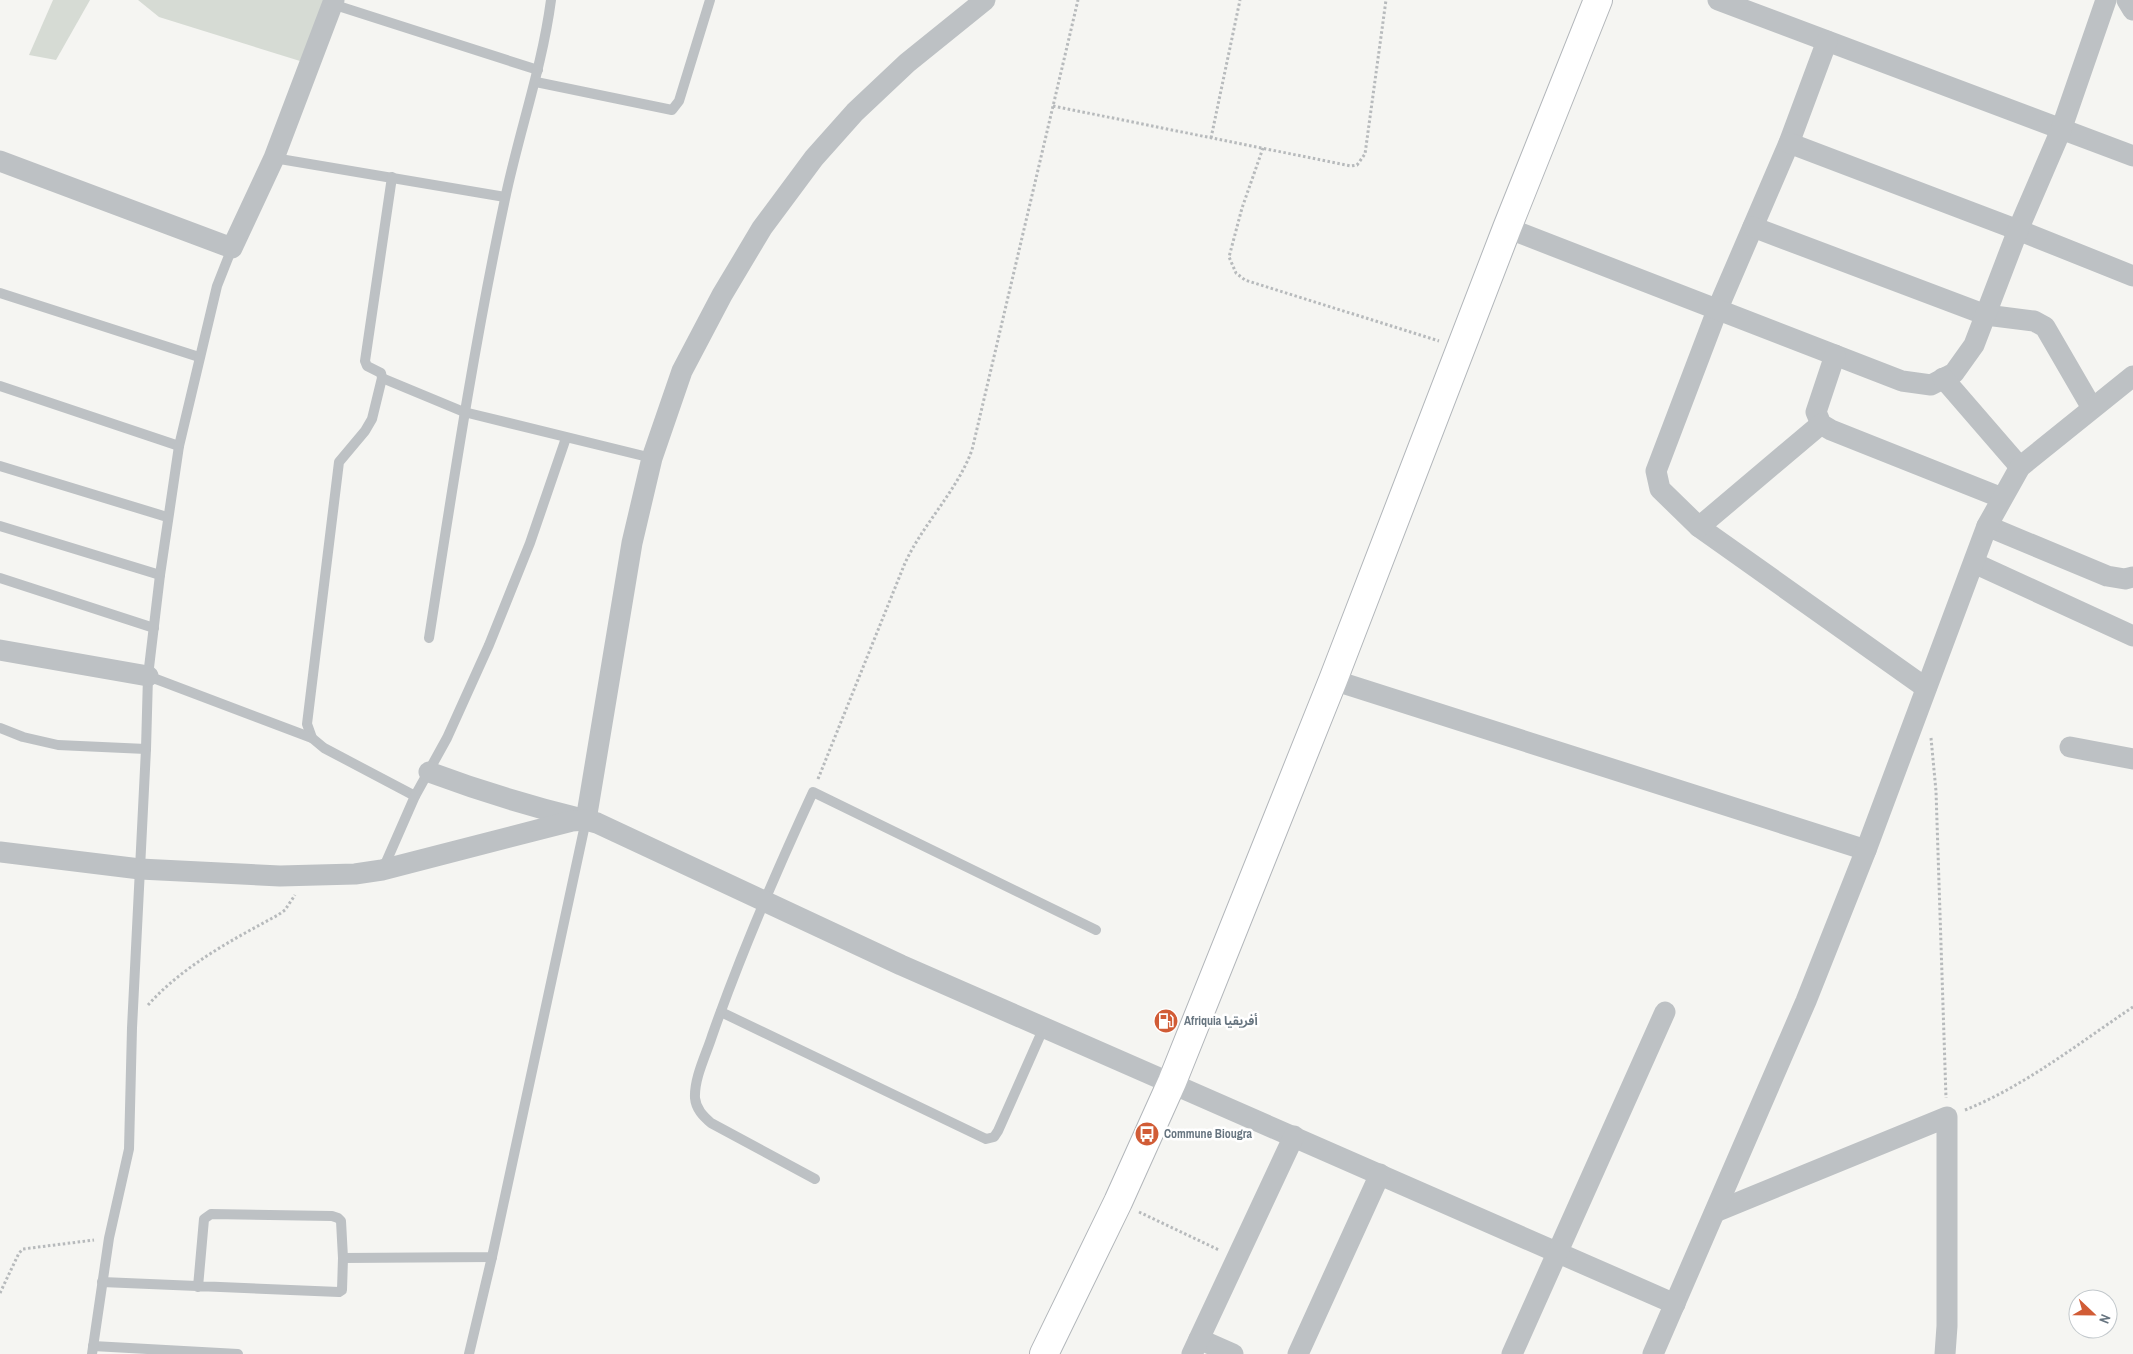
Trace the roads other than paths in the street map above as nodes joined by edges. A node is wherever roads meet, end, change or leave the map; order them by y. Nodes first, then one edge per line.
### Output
1 (551, 0) edge
2 (710, 0) edge
3 (985, 0) edge
4 (1598, 0) edge
5 (1718, 0) edge
6 (2106, 0) edge
7 (2127, 0) edge
8 (333, 2) edge
9 (2133, 10) edge
10 (1827, 41) junction
11 (538, 70) junction
12 (536, 82) junction
13 (2061, 130) junction
14 (1790, 143) junction
15 (2133, 156) edge
16 (274, 158) junction
17 (0, 160) edge
18 (392, 177) junction
19 (505, 197) junction
20 (1753, 227) junction
21 (1507, 228) junction
22 (2018, 230) junction
23 (232, 248) junction
24 (2133, 276) edge
25 (0, 293) edge
26 (1718, 308) junction
27 (1986, 315) junction
28 (1835, 355) junction
29 (199, 357) junction
30 (2133, 376) edge
31 (382, 378) junction
32 (1943, 378) junction
33 (0, 386) edge
34 (2092, 408) junction
35 (464, 412) junction
36 (1821, 424) junction
37 (566, 438) junction
38 (179, 446) junction
39 (652, 458) junction
40 (0, 466) edge
41 (2020, 468) junction
42 (2002, 498) junction
43 (168, 517) junction
44 (0, 526) edge
45 (1987, 526) junction
46 (1699, 527) junction
47 (1974, 563) junction
48 (160, 575) junction
49 (2133, 576) edge
50 (0, 578) edge
51 (154, 628) junction
52 (2133, 636) edge
53 (429, 638) dead end
54 (0, 650) edge
55 (148, 676) junction
56 (1333, 680) junction
57 (1926, 688) junction
58 (0, 728) edge
59 (312, 738) junction
60 (2070, 747) dead end
61 (146, 749) junction
62 (2133, 759) edge
63 (429, 772) junction
64 (415, 796) junction
65 (586, 820) junction
66 (1866, 850) junction
67 (0, 852) edge
68 (140, 869) junction
69 (382, 870) junction
70 (765, 902) junction
71 (1096, 930) dead end
72 (721, 1012) junction
73 (1665, 1012) dead end
74 (1044, 1027) junction
75 (1172, 1082) junction
76 (1294, 1136) junction
77 (1380, 1174) junction
78 (815, 1179) dead end
79 (1715, 1212) junction
80 (1558, 1252) junction
81 (492, 1257) junction
82 (343, 1258) junction
83 (102, 1282) junction
84 (198, 1287) junction
85 (1675, 1304) junction
86 (1196, 1347) edge
87 (92, 1350) edge
88 (238, 1354) edge
89 (470, 1354) edge
90 (1044, 1354) edge
91 (1233, 1354) edge
92 (1298, 1354) edge
93 (1512, 1354) edge
94 (1653, 1354) edge
95 (1945, 1354) edge

1 - 11 lane
2 - 12 lane
3 - 39 street
4 - 21 main road
5 - 10 street
6 - 13 street
7 - 9 street
8 - 11 lane
8 - 16 street
10 - 13 street
10 - 14 street
11 - 12 lane
12 - 19 lane
13 - 15 street
13 - 22 street
14 - 20 street
14 - 22 street
16 - 18 lane
16 - 23 street
17 - 23 street
18 - 19 lane
18 - 31 lane
19 - 35 lane
20 - 26 street
20 - 27 street
21 - 26 street
21 - 56 main road
22 - 24 street
22 - 27 street
23 - 29 lane
25 - 29 lane
26 - 28 street
26 - 46 street
27 - 32 street
27 - 34 street
28 - 32 street
28 - 36 street
29 - 38 lane
30 - 34 street
31 - 35 lane
31 - 59 lane
32 - 41 street
33 - 38 lane
34 - 41 street
35 - 37 lane
35 - 53 lane
36 - 42 street
36 - 46 street
37 - 39 lane
37 - 63 lane
38 - 43 lane
39 - 65 street
40 - 43 lane
41 - 42 street
42 - 45 street
43 - 48 lane
44 - 48 lane
45 - 47 street
45 - 49 street
46 - 57 street
47 - 52 street
47 - 57 street
48 - 51 lane
50 - 51 lane
51 - 55 lane
54 - 55 street
55 - 59 lane
55 - 61 lane
56 - 66 street
56 - 75 main road
57 - 66 street
58 - 61 lane
59 - 64 lane
60 - 62 street
61 - 68 lane
63 - 64 lane
63 - 65 street
64 - 69 lane
65 - 69 street
65 - 70 street
65 - 81 lane
66 - 79 street
67 - 68 street
68 - 69 street
68 - 83 lane
70 - 71 lane
70 - 72 lane
70 - 74 street
72 - 74 lane
72 - 78 lane
73 - 80 street
74 - 75 street
75 - 76 street
75 - 90 main road
76 - 77 street
76 - 86 street
77 - 80 street
77 - 92 street
79 - 85 street
79 - 95 street
80 - 85 street
80 - 93 street
81 - 82 lane
81 - 89 lane
82 - 84 lane
82 - 84 lane
83 - 84 lane
83 - 87 lane
85 - 94 street
86 - 91 street
87 - 88 lane

